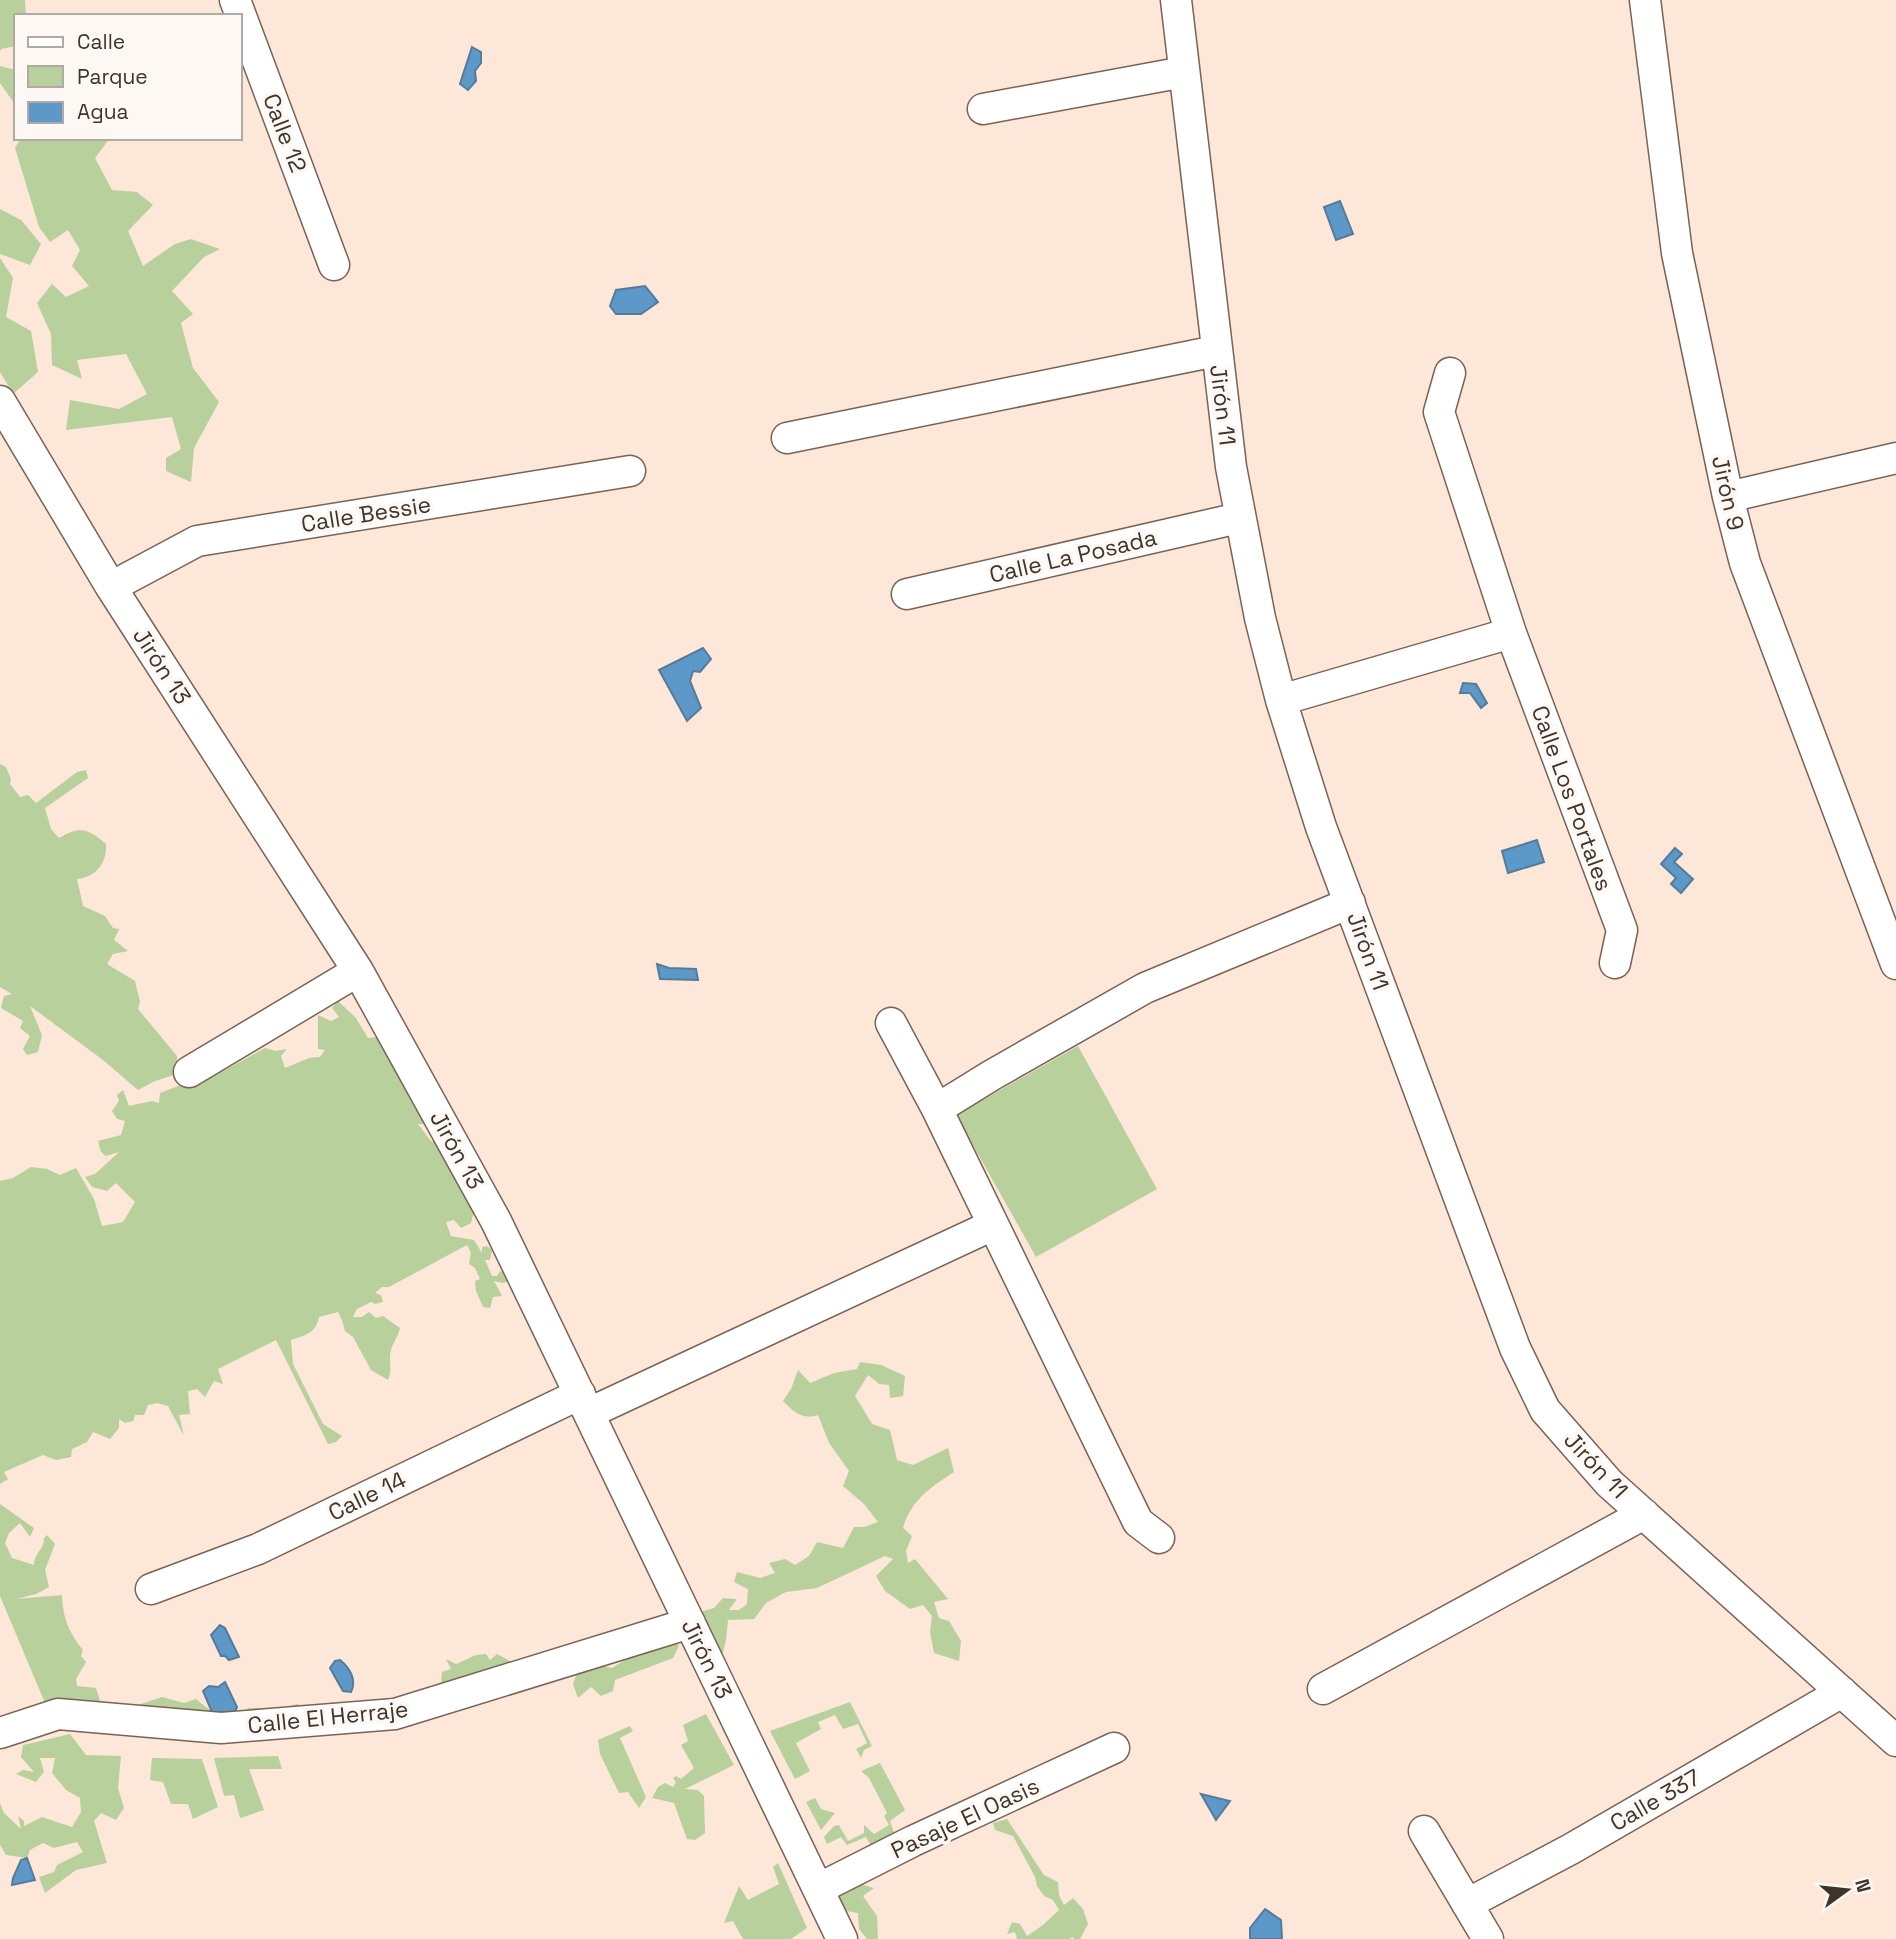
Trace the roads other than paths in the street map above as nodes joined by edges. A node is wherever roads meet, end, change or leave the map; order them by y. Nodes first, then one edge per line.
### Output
1 (1176, 0) edge
2 (1645, 0) edge
3 (242, 19) edge
4 (1184, 72) junction
5 (984, 109) dead end
6 (334, 265) dead end
7 (1216, 351) junction
8 (1450, 373) dead end
9 (0, 401) edge
10 (788, 438) dead end
11 (1896, 458) edge
12 (630, 471) dead end
13 (1728, 497) junction
14 (1240, 518) junction
15 (111, 587) junction
16 (908, 594) dead end
17 (1511, 633) junction
18 (1281, 700) junction
19 (1350, 903) junction
20 (1615, 964) dead end
21 (1896, 964) edge
22 (359, 971) junction
23 (891, 1023) dead end
24 (189, 1072) dead end
25 (937, 1109) junction
26 (993, 1225) junction
27 (584, 1404) junction
28 (1644, 1514) junction
29 (1159, 1538) dead end
30 (151, 1589) dead end
31 (690, 1623) junction
32 (1323, 1689) dead end
33 (1842, 1692) junction
34 (0, 1733) edge
35 (1896, 1741) edge
36 (1114, 1748) dead end
37 (1424, 1831) dead end
38 (818, 1889) junction
39 (1467, 1904) junction
40 (842, 1939) edge
41 (1488, 1939) edge

1 - 4 street, Jirón 11
2 - 13 street, Jirón 9
3 - 6 street, Calle 12
4 - 5 street
4 - 7 street, Jirón 11
7 - 10 street
7 - 14 street, Jirón 11
8 - 17 street, Calle Los Portales
9 - 15 street, Jirón 13
11 - 13 street
12 - 15 street, Calle Bessie
13 - 21 street, Jirón 9
14 - 16 street, Calle La Posada
14 - 18 street, Jirón 11
15 - 22 street, Jirón 13
17 - 18 street
17 - 20 street, Calle Los Portales
18 - 19 street, Jirón 11
19 - 25 street
19 - 28 street, Jirón 11
22 - 24 street
22 - 27 street, Jirón 13
23 - 25 street
25 - 26 street
26 - 27 street, Calle 14
26 - 29 street
27 - 30 street, Calle 14
27 - 31 street, Jirón 13
28 - 32 street
28 - 33 street, Jirón 11
31 - 34 street, Calle El Herraje
31 - 38 street, Jirón 13
33 - 35 street, Jirón 11
33 - 39 street, Calle 337
36 - 38 street, Pasaje El Oasis
37 - 39 street
38 - 40 street, Jirón 13
39 - 41 street

